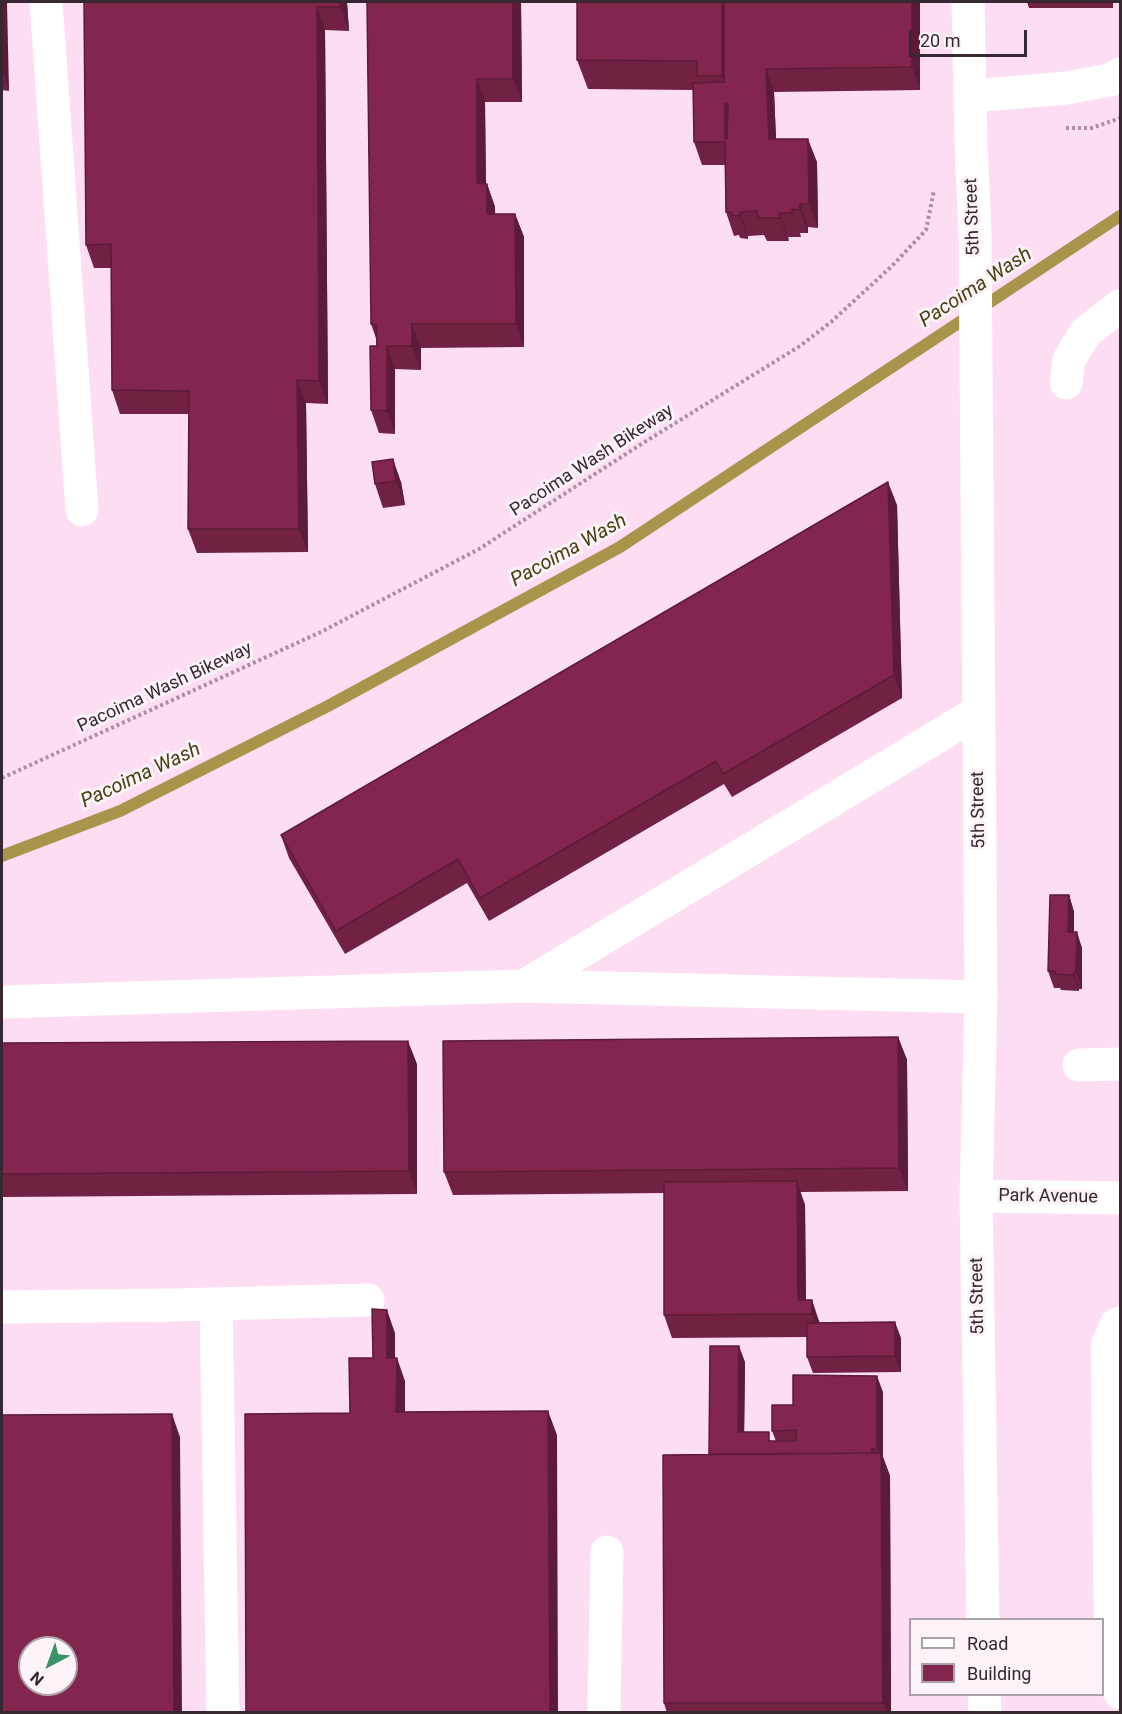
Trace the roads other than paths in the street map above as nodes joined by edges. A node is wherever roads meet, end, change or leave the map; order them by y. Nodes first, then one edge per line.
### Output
1 (46, 2) edge
2 (968, 2) edge
3 (1120, 74) edge
4 (969, 96) junction
5 (1120, 306) edge
6 (1066, 383) dead end
7 (82, 510) dead end
8 (978, 712) junction
9 (524, 986) junction
10 (981, 997) junction
11 (2, 1002) edge
12 (1120, 1064) edge
13 (1078, 1065) dead end
14 (976, 1196) junction
15 (1120, 1198) edge
16 (368, 1300) dead end
17 (216, 1304) junction
18 (2, 1307) edge
19 (1120, 1323) edge
20 (607, 1552) dead end
21 (983, 1618) edge
22 (1120, 1693) edge
23 (984, 1696) edge
24 (223, 1713) edge
25 (604, 1713) edge
26 (985, 1713) edge

1 - 7 street
2 - 4 street, 5th Street
3 - 4 street
4 - 8 street, 5th Street
5 - 6 street
8 - 9 street
8 - 10 street, 5th Street
9 - 10 street
9 - 11 street
10 - 14 street, 5th Street
12 - 13 street
14 - 15 street, Park Avenue
14 - 21 street, 5th Street
16 - 17 street
17 - 18 street
17 - 24 street
19 - 22 street
20 - 25 street
23 - 26 street

